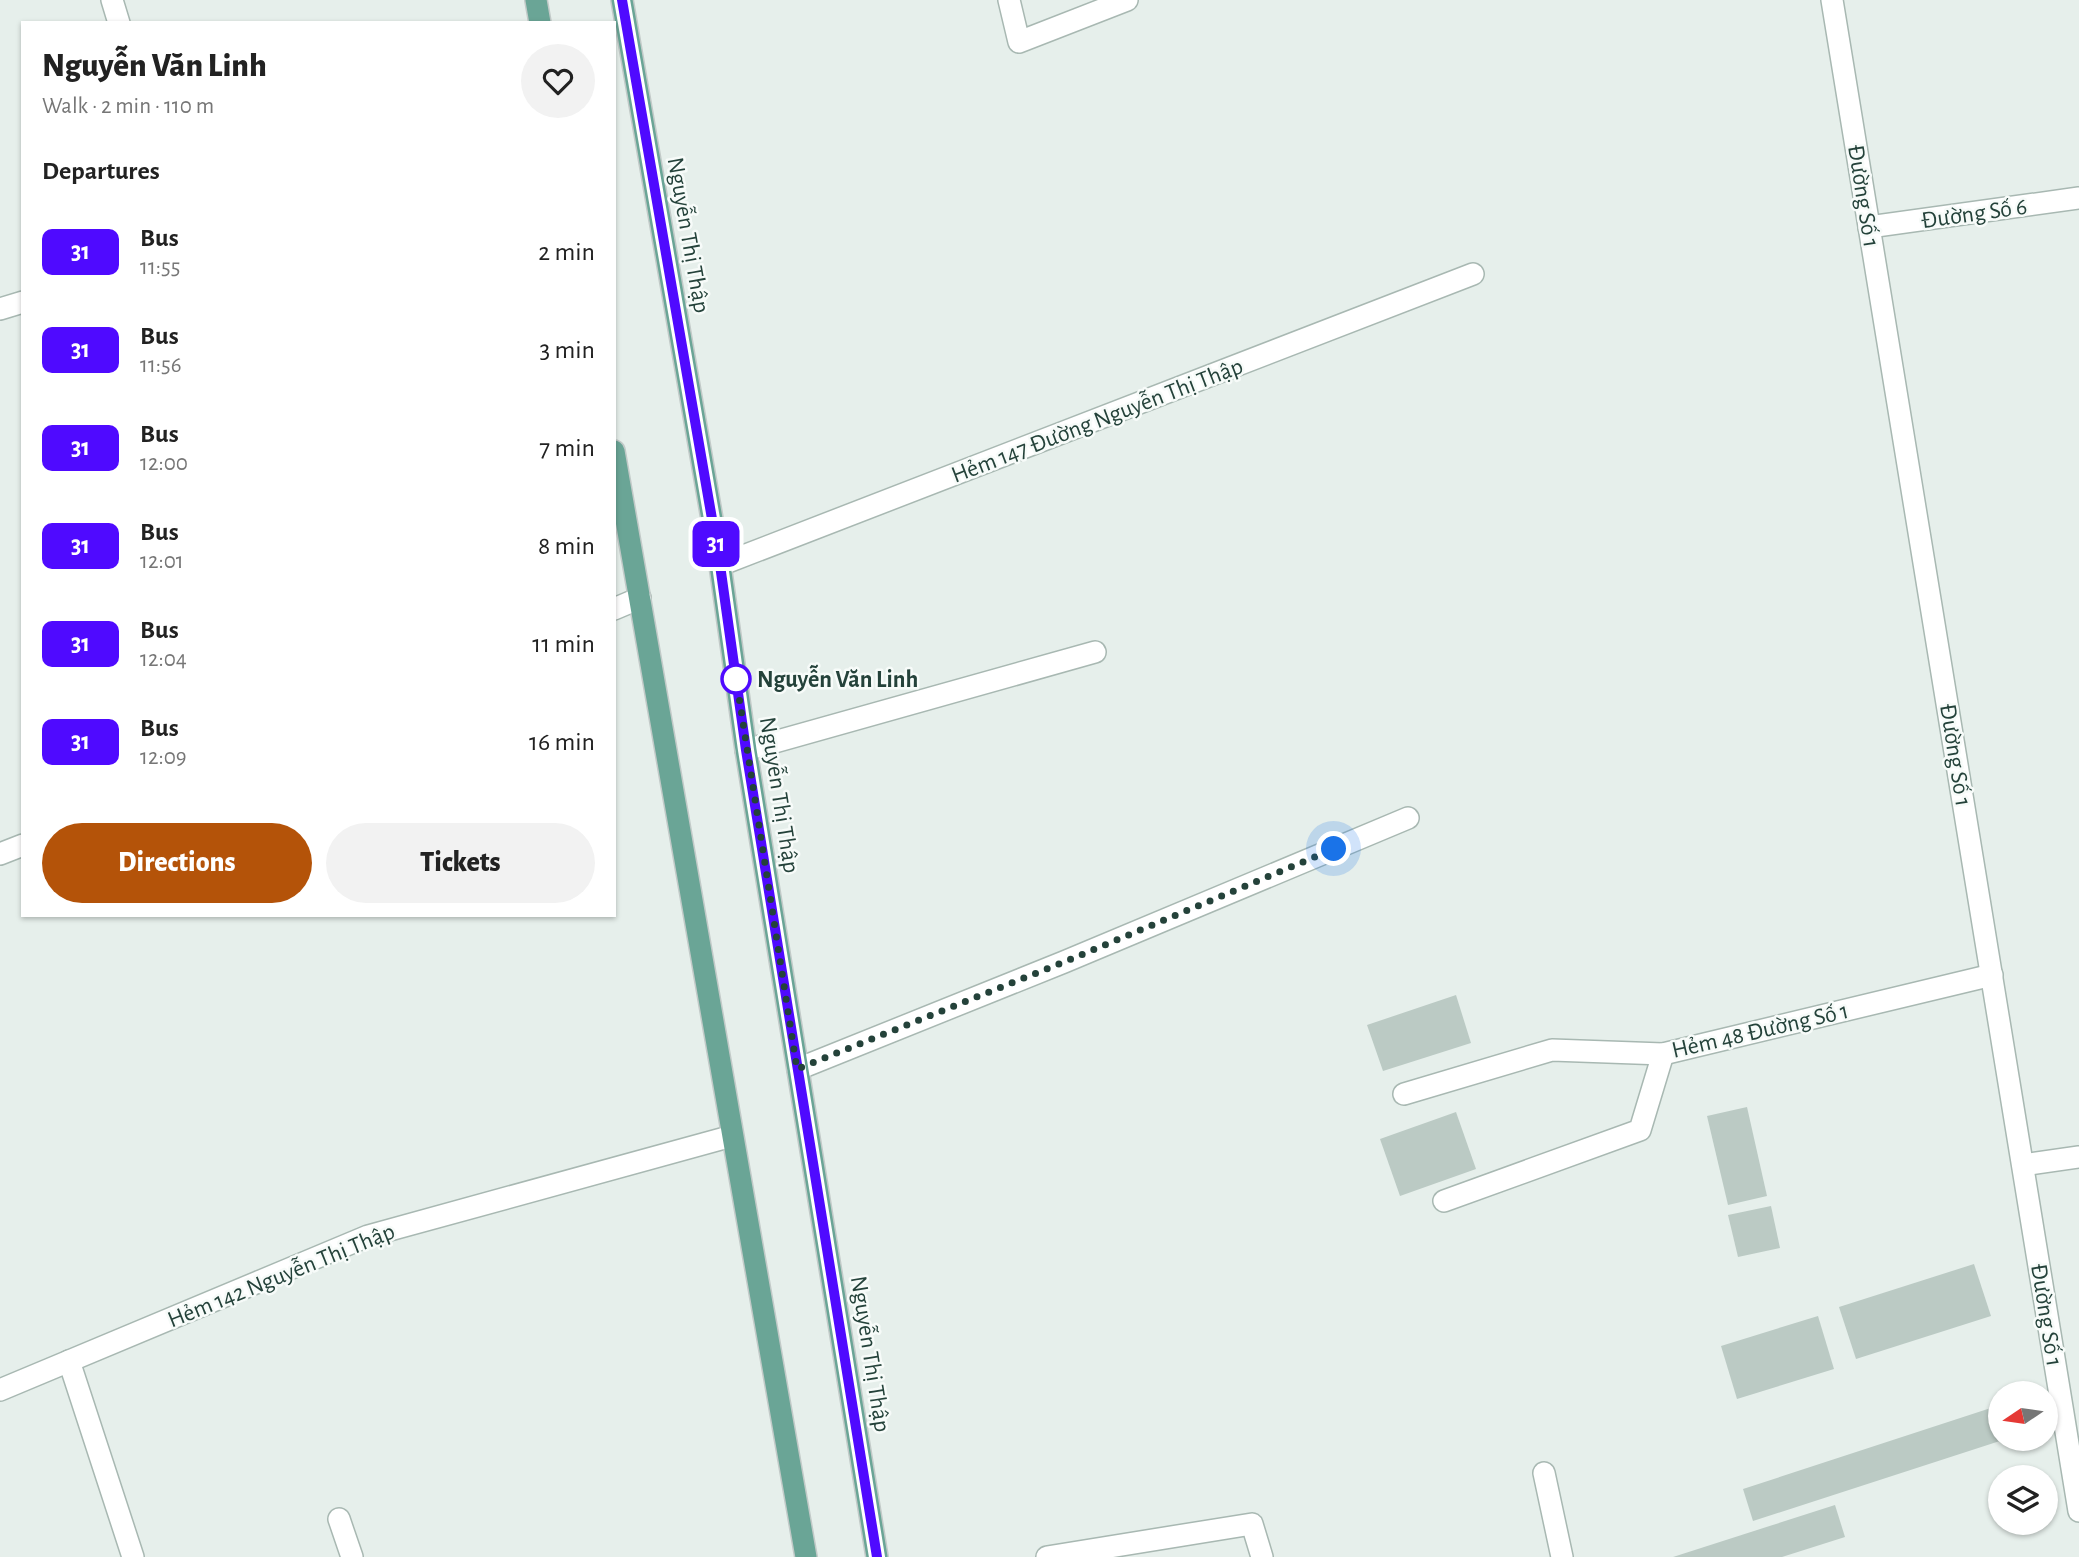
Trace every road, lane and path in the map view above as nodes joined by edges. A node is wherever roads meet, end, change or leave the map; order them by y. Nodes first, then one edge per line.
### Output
1 (113, 0) edge
2 (536, 0) edge
3 (622, 0) edge
4 (1009, 0) edge
5 (1127, 0) edge
6 (1832, 0) edge
7 (118, 21) edge
8 (540, 21) edge
9 (2079, 198) edge
10 (1869, 227) junction
11 (1473, 274) dead end
12 (21, 303) edge
13 (0, 309) edge
14 (616, 462) edge
15 (720, 565) junction
16 (640, 598) junction
17 (616, 608) edge
18 (1095, 652) dead end
19 (746, 750) junction
20 (1408, 818) dead end
21 (21, 846) edge
22 (0, 854) edge
23 (1992, 975) junction
24 (1663, 1054) junction
25 (797, 1069) junction
26 (1404, 1094) dead end
27 (732, 1136) junction
28 (2079, 1157) edge
29 (2023, 1165) junction
30 (1444, 1200) dead end
31 (69, 1361) junction
32 (0, 1390) edge
33 (1544, 1473) dead end
34 (2079, 1511) edge
35 (339, 1519) dead end
36 (133, 1557) edge
37 (352, 1557) edge
38 (806, 1557) edge
39 (877, 1557) edge
40 (1047, 1557) edge
41 (1262, 1557) edge
42 (1562, 1557) edge

1 - 7 street
2 - 8 main road
3 - 15 main road, Nguyễn Thị Thập
4 - 5 street
6 - 10 street, Đường Số 1
9 - 10 street, Đường Số 6
10 - 23 street, Đường Số 1
11 - 15 street, Hẻm 147 Đường Nguyễn Thị Thập
12 - 13 street
14 - 16 main road
15 - 19 main road, Nguyễn Thị Thập
16 - 17 street
16 - 27 main road
18 - 19 street
19 - 25 main road, Nguyễn Thị Thập
20 - 25 street
21 - 22 street
23 - 24 street, Hẻm 48 Đường Số 1
23 - 29 street, Đường Số 1
24 - 26 street, Hẻm 48 Đường Số 1
24 - 30 street
25 - 39 main road, Nguyễn Thị Thập
27 - 31 street, Hẻm 142 Nguyễn Thị Thập
27 - 38 main road
28 - 29 street
29 - 34 street, Đường Số 1
31 - 32 street, Hẻm 142 Nguyễn Thị Thập
31 - 36 street
33 - 42 street
35 - 37 street
40 - 41 street

